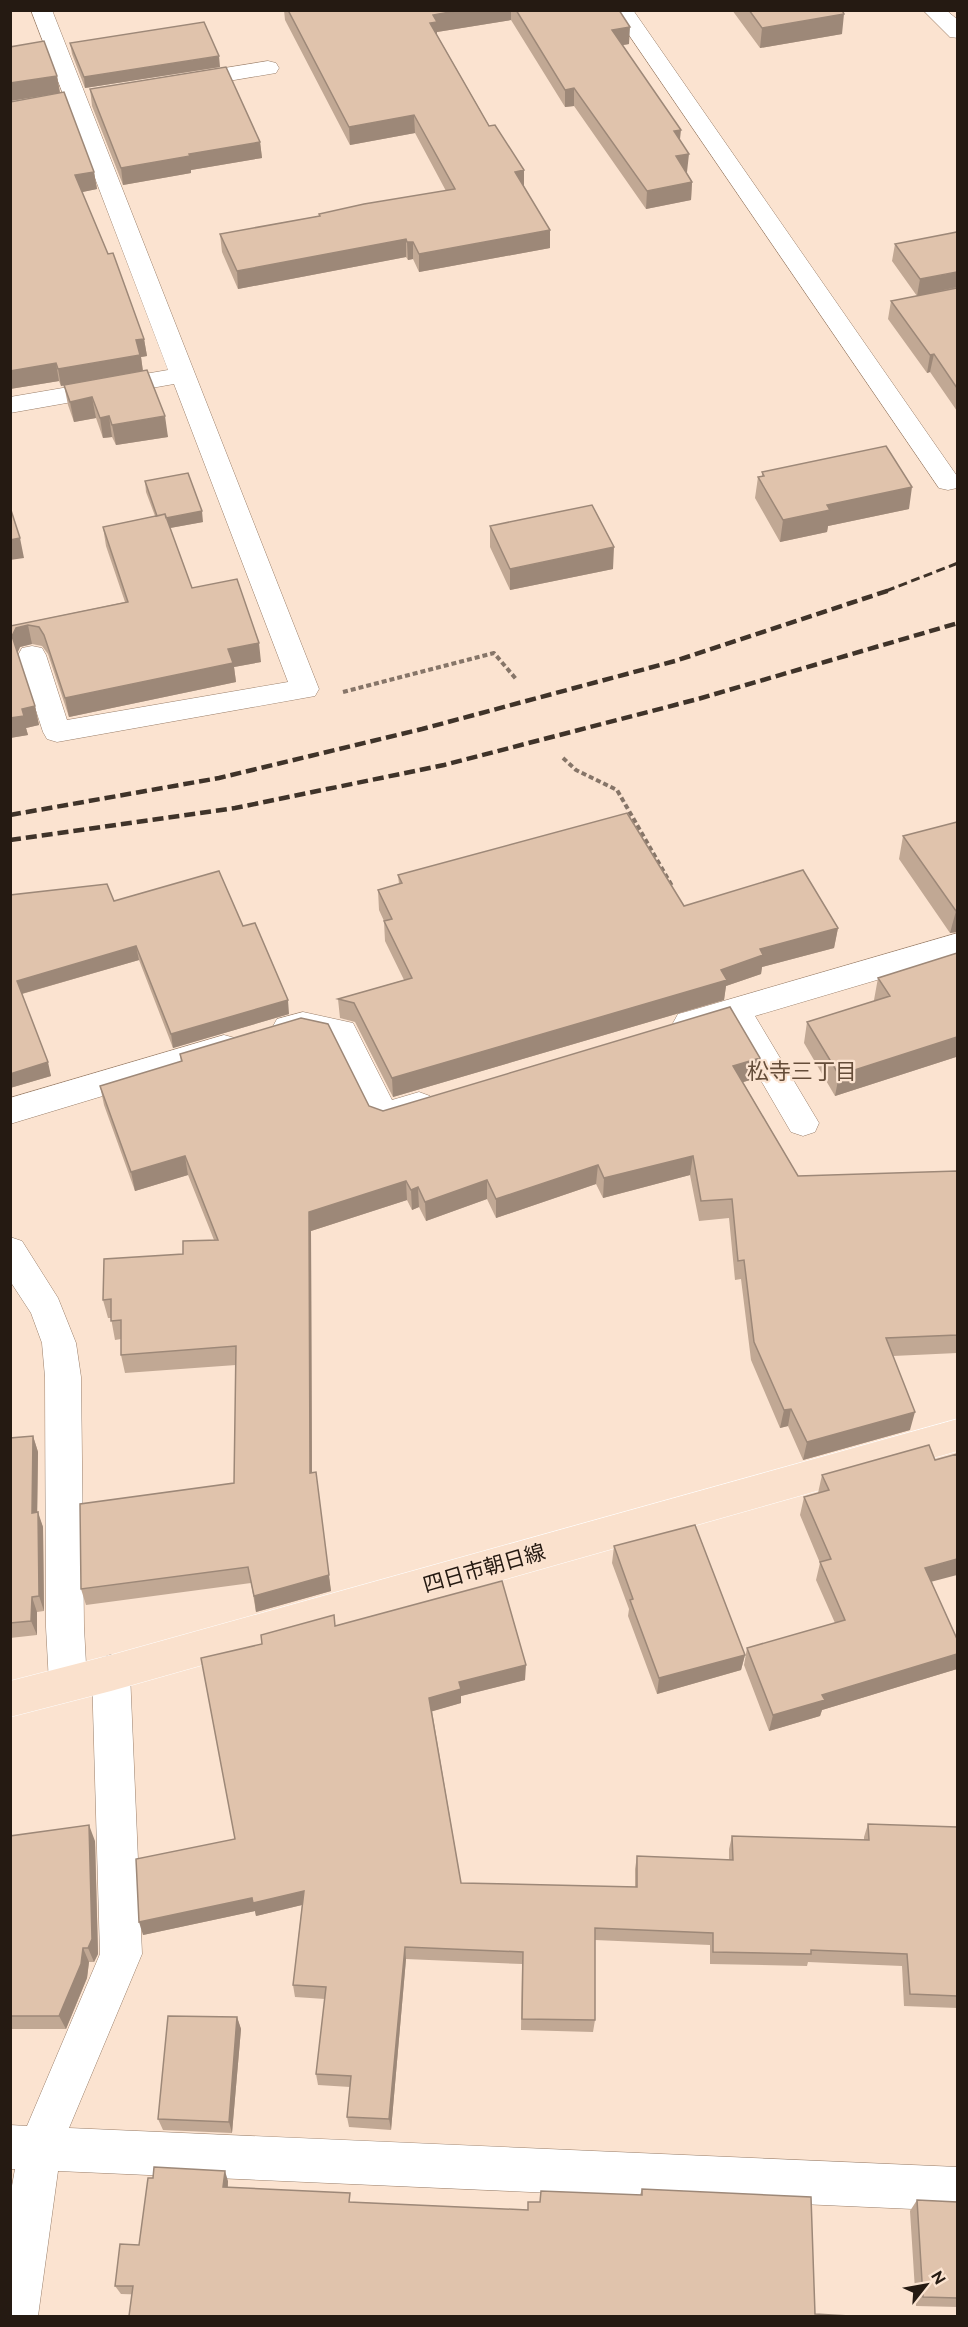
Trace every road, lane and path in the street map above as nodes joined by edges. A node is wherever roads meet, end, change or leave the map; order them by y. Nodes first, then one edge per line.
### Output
1 (41, 10) edge
2 (622, 10) edge
3 (933, 10) edge
4 (957, 32) edge
5 (268, 68) dead end
6 (166, 85) edge
7 (182, 375) junction
8 (10, 405) edge
9 (948, 482) dead end
10 (32, 655) dead end
11 (516, 679) dead end
12 (305, 689) junction
13 (563, 758) dead end
14 (676, 893) edge
15 (957, 944) edge
16 (735, 1009) junction
17 (667, 1030) edge
18 (451, 1095) edge
19 (10, 1111) edge
20 (803, 1123) dead end
21 (10, 1251) edge
22 (957, 1435) edge
23 (111, 1673) junction
24 (68, 1683) junction
25 (10, 1698) edge
26 (25, 2147) edge
27 (957, 2189) edge
28 (16, 2316) edge

1 - 7 street
2 - 9 street
3 - 4 street
5 - 6 street
7 - 8 street
7 - 12 street
10 - 12 street
11 - 12 path
13 - 14 path
15 - 16 street
16 - 17 street
16 - 20 street
18 - 19 street
21 - 24 street
22 - 23 main road, 四日市朝日線
23 - 24 main road, 四日市朝日線
23 - 26 street
24 - 25 main road, 四日市朝日線
26 - 27 street
26 - 28 street

